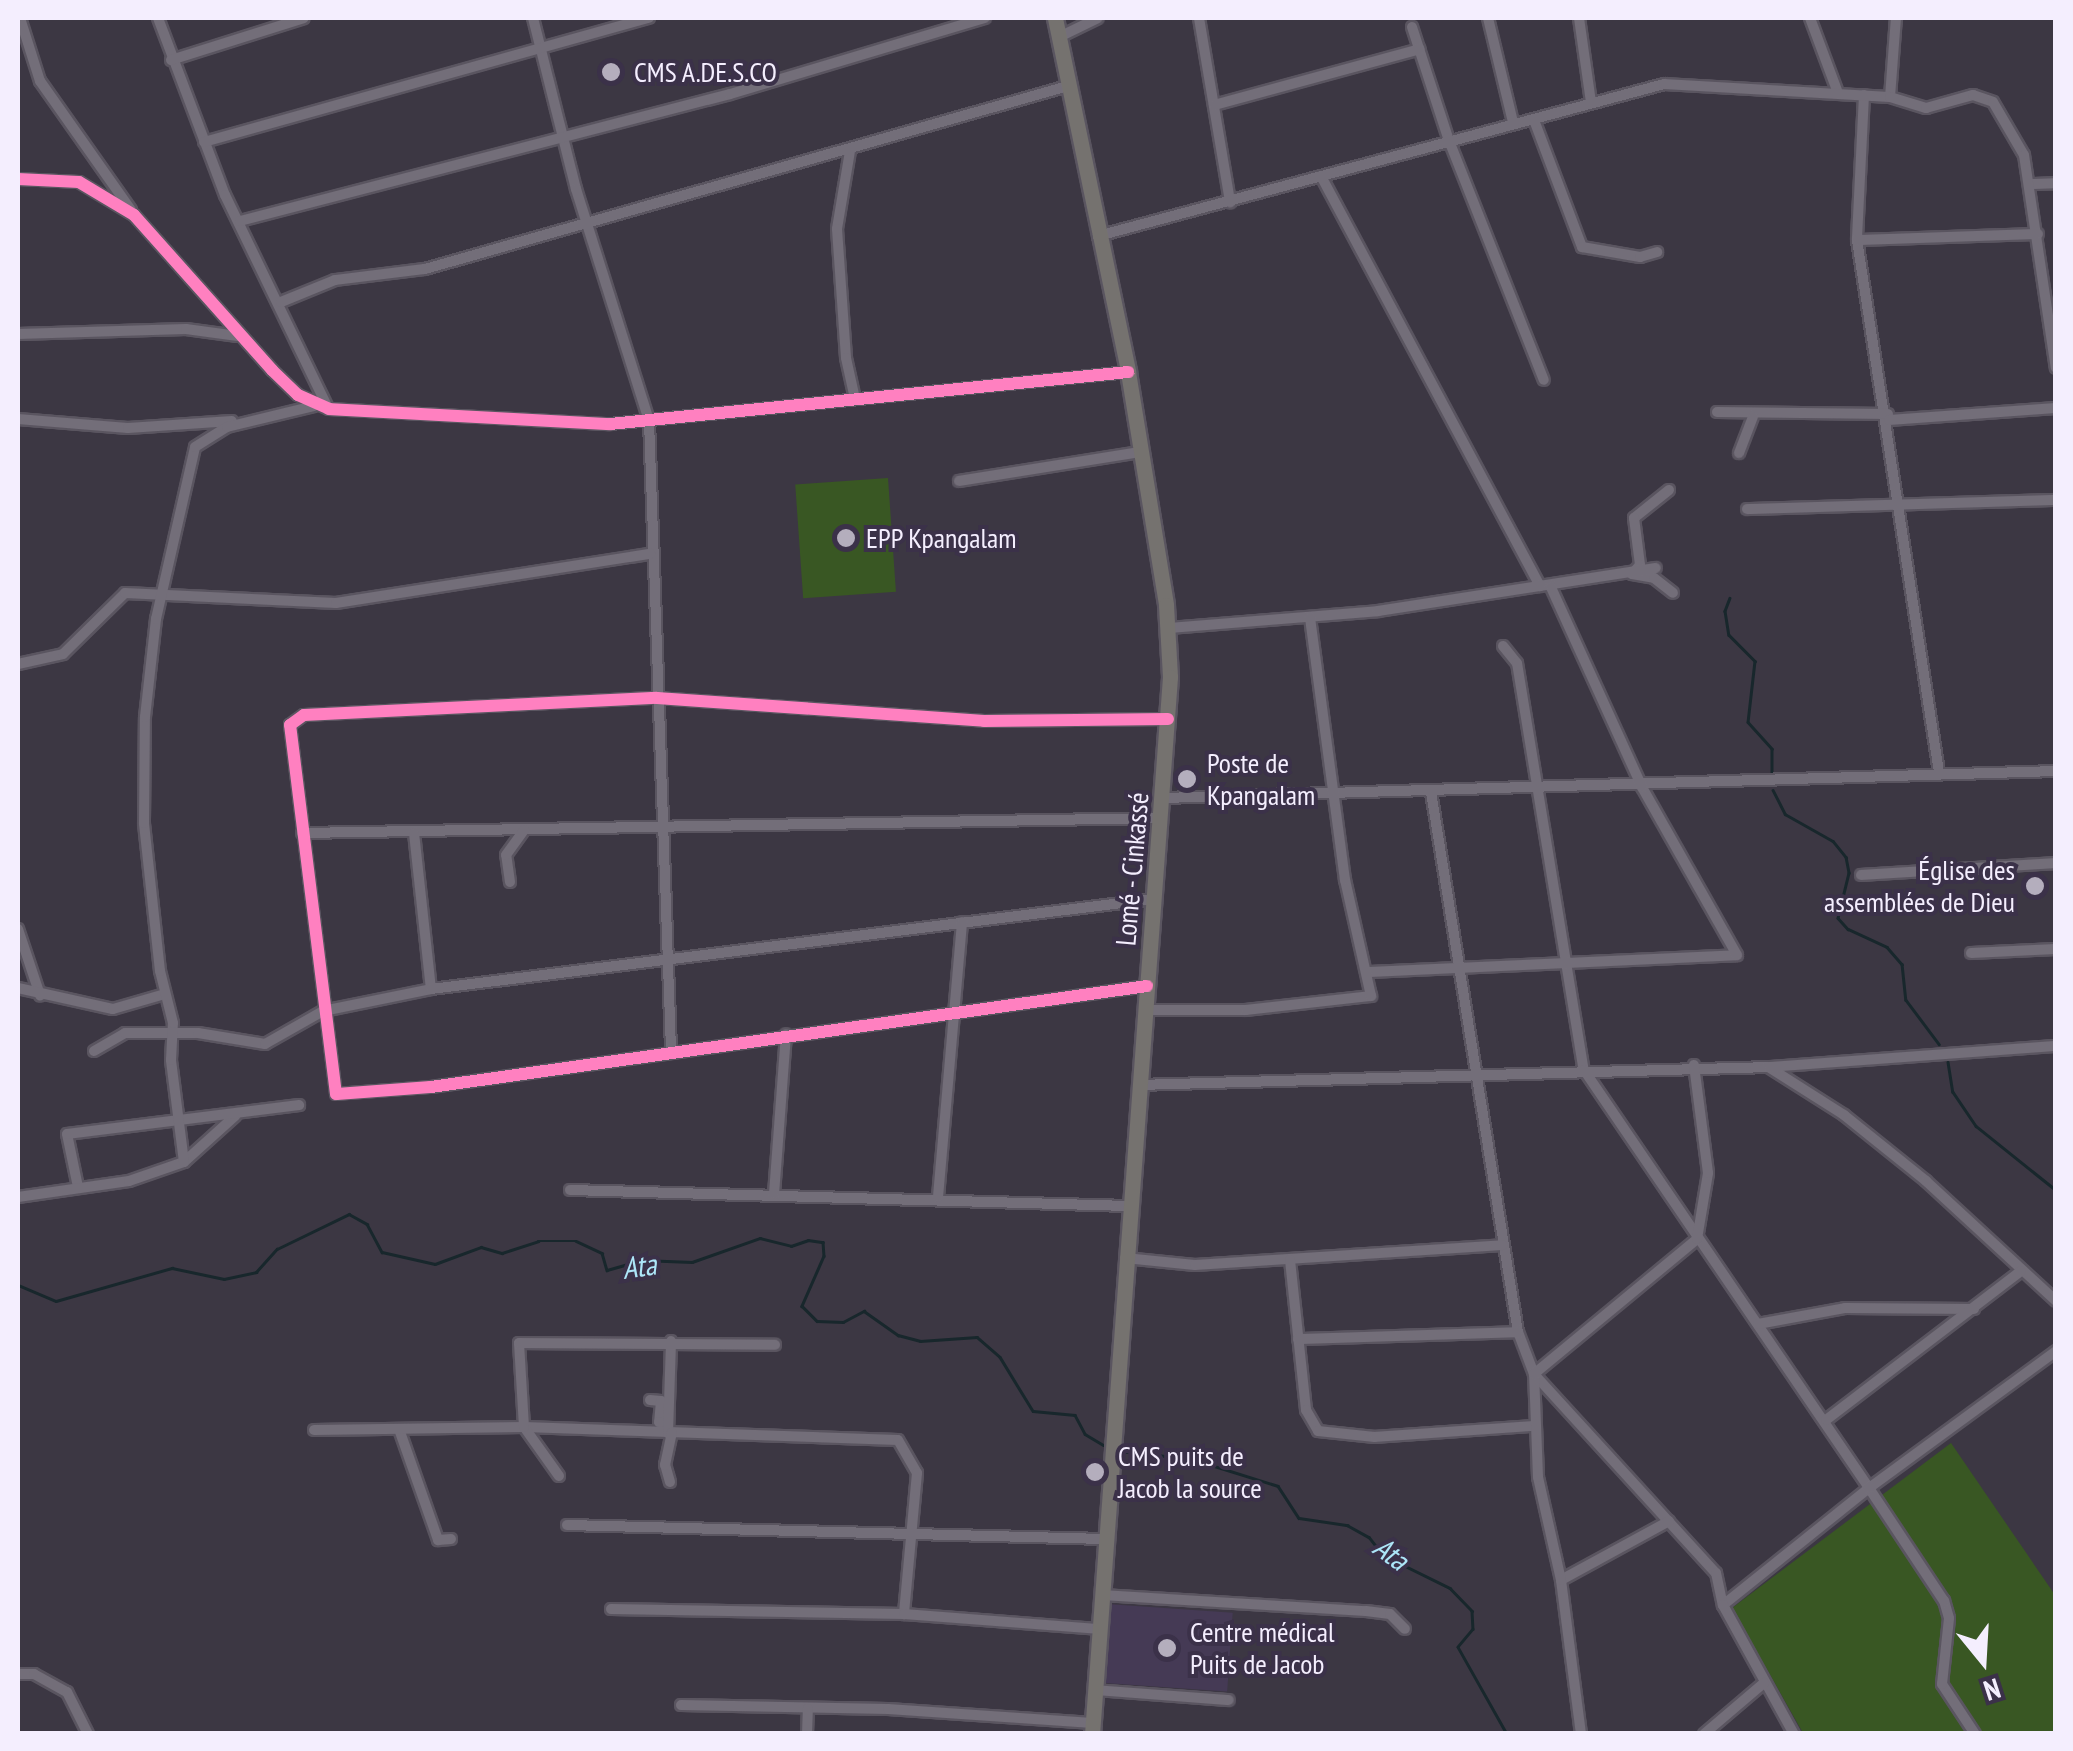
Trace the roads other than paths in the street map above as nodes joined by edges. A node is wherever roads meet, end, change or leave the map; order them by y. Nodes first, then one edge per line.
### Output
1 (20, 18) edge
2 (158, 18) edge
3 (304, 18) edge
4 (533, 18) edge
5 (649, 18) edge
6 (986, 18) edge
7 (1055, 18) edge
8 (1098, 18) edge
9 (1199, 18) edge
10 (1488, 18) edge
11 (1580, 18) edge
12 (1810, 18) edge
13 (1896, 18) edge
14 (1412, 26) dead end
15 (1059, 37) junction
16 (542, 46) junction
17 (1420, 49) junction
18 (171, 60) junction
19 (1068, 86) junction
20 (1838, 93) junction
21 (1864, 95) junction
22 (1890, 98) junction
23 (1591, 102) junction
24 (1214, 105) junction
25 (1534, 120) junction
26 (1514, 122) junction
27 (1448, 138) junction
28 (562, 139) junction
29 (204, 142) junction
30 (850, 151) junction
31 (1320, 176) junction
32 (18, 178) edge
33 (2056, 183) edge
34 (2032, 184) junction
35 (1230, 202) junction
36 (134, 214) junction
37 (240, 221) junction
38 (586, 224) junction
39 (2038, 234) junction
40 (1098, 236) junction
41 (1857, 240) junction
42 (1657, 252) dead end
43 (281, 302) junction
44 (18, 334) edge
45 (240, 336) junction
46 (2056, 368) edge
47 (1128, 372) junction
48 (1544, 380) dead end
49 (855, 399) junction
50 (315, 406) junction
51 (2056, 408) edge
52 (329, 409) junction
53 (1717, 412) dead end
54 (1753, 417) junction
55 (1888, 417) junction
56 (18, 419) edge
57 (258, 419) junction
58 (649, 420) junction
59 (1140, 452) junction
60 (1739, 453) dead end
61 (959, 480) dead end
62 (1668, 490) dead end
63 (2056, 500) edge
64 (1902, 507) junction
65 (1747, 509) dead end
66 (650, 554) junction
67 (1656, 568) dead end
68 (1632, 574) junction
69 (1546, 586) junction
70 (163, 592) junction
71 (1673, 593) dead end
72 (1310, 617) junction
73 (1168, 628) junction
74 (1503, 646) dead end
75 (18, 664) edge
76 (657, 698) junction
77 (1168, 718) junction
78 (2056, 771) edge
79 (1940, 772) junction
80 (1642, 787) junction
81 (1535, 790) junction
82 (1431, 792) junction
83 (1336, 795) junction
84 (1163, 798) junction
85 (1162, 818) junction
86 (660, 826) junction
87 (524, 830) junction
88 (302, 832) junction
89 (414, 833) junction
90 (2056, 862) edge
91 (1861, 875) dead end
92 (510, 882) dead end
93 (1154, 898) junction
94 (962, 922) junction
95 (18, 929) edge
96 (2056, 950) edge
97 (1971, 952) dead end
98 (671, 955) junction
99 (1566, 967) junction
100 (1456, 970) junction
101 (1370, 972) junction
102 (1146, 986) junction
103 (18, 988) edge
104 (432, 988) junction
105 (166, 994) junction
106 (40, 995) junction
107 (954, 1009) junction
108 (1144, 1010) junction
109 (323, 1011) junction
110 (173, 1033) junction
111 (786, 1034) junction
112 (2056, 1046) edge
113 (671, 1048) junction
114 (94, 1050) dead end
115 (1694, 1065) junction
116 (1769, 1067) junction
117 (1584, 1070) junction
118 (1472, 1072) junction
119 (1138, 1085) junction
120 (299, 1105) dead end
121 (238, 1114) junction
122 (177, 1118) junction
123 (184, 1162) junction
124 (78, 1188) junction
125 (570, 1190) dead end
126 (774, 1194) junction
127 (18, 1197) edge
128 (938, 1197) junction
129 (1128, 1206) junction
130 (1697, 1239) junction
131 (1502, 1245) junction
132 (1125, 1258) junction
133 (1290, 1260) junction
134 (2021, 1271) junction
135 (2056, 1301) edge
136 (1974, 1309) junction
137 (1758, 1324) junction
138 (1518, 1332) junction
139 (1298, 1338) junction
140 (671, 1342) junction
141 (775, 1345) dead end
142 (2056, 1351) edge
143 (1534, 1374) junction
144 (650, 1400) dead end
145 (1826, 1420) junction
146 (1533, 1426) junction
147 (524, 1427) junction
148 (399, 1429) junction
149 (314, 1430) dead end
150 (669, 1430) junction
151 (559, 1476) dead end
152 (670, 1482) dead end
153 (1869, 1488) junction
154 (1669, 1521) junction
155 (566, 1525) dead end
156 (914, 1532) junction
157 (452, 1539) dead end
158 (1106, 1540) junction
159 (1562, 1580) junction
160 (1102, 1595) junction
161 (1724, 1606) junction
162 (611, 1610) dead end
163 (904, 1614) junction
164 (1405, 1628) dead end
165 (1100, 1629) junction
166 (18, 1674) edge
167 (1764, 1684) junction
168 (1096, 1690) junction
169 (1229, 1700) dead end
170 (681, 1705) dead end
171 (808, 1709) junction
172 (1093, 1728) edge
173 (88, 1734) edge
174 (807, 1734) edge
175 (1582, 1734) edge
176 (1704, 1734) edge
177 (1794, 1734) edge
178 (1975, 1734) edge

1 - 36 street
2 - 18 street
3 - 18 street
4 - 16 street
5 - 16 street
6 - 28 street
7 - 15 highway, Lomé - Cinkassé
8 - 15 street
9 - 24 street
10 - 26 street
11 - 23 street
12 - 20 street
13 - 22 street
14 - 17 street
15 - 19 highway, Lomé - Cinkassé
16 - 28 street
16 - 29 street
17 - 24 street
17 - 27 street
18 - 29 street
19 - 30 street
19 - 40 highway, Lomé - Cinkassé
20 - 21 street
20 - 23 street
21 - 22 street
21 - 41 street
22 - 34 street
23 - 25 street
24 - 35 street
25 - 26 street
25 - 42 street
26 - 27 street
27 - 31 street
27 - 48 street
28 - 37 street
28 - 38 street
29 - 37 street
30 - 38 street
30 - 49 street
31 - 35 street
31 - 69 street
32 - 36 street
33 - 34 street
34 - 39 street
35 - 40 street
36 - 45 street
37 - 43 street
38 - 43 street
38 - 58 street
39 - 41 street
39 - 46 street
40 - 47 highway, Lomé - Cinkassé
41 - 55 street
43 - 52 street
44 - 45 street
45 - 50 street
47 - 49 street
47 - 59 highway, Lomé - Cinkassé
49 - 58 street
50 - 52 street
50 - 57 street
51 - 55 street
52 - 58 street
53 - 54 street
54 - 55 street
54 - 60 street
55 - 64 street
56 - 57 street
57 - 70 street
58 - 66 street
59 - 61 street
59 - 73 highway, Lomé - Cinkassé
62 - 68 street
63 - 64 street
64 - 65 street
64 - 79 street
66 - 70 street
66 - 76 street
67 - 68 street
68 - 69 street
68 - 71 street
69 - 72 street
69 - 80 street
70 - 75 street
70 - 105 street
72 - 73 street
72 - 83 street
73 - 77 highway, Lomé - Cinkassé
74 - 81 street
76 - 77 street
76 - 86 street
76 - 88 street
77 - 84 highway, Lomé - Cinkassé
78 - 79 street
79 - 80 street
80 - 81 street
80 - 99 street
81 - 82 street
81 - 99 street
82 - 83 street
82 - 100 street
83 - 84 street
83 - 101 street
84 - 85 highway, Lomé - Cinkassé
85 - 86 street
85 - 93 highway, Lomé - Cinkassé
86 - 87 street
86 - 98 street
87 - 89 street
87 - 92 street
88 - 89 street
88 - 109 street
89 - 104 street
90 - 91 street
93 - 94 street
93 - 102 highway, Lomé - Cinkassé
94 - 98 street
94 - 107 street
95 - 106 street
96 - 97 street
98 - 104 street
98 - 113 street
99 - 100 street
99 - 117 street
100 - 101 street
100 - 118 street
101 - 108 street
102 - 107 street
102 - 108 highway, Lomé - Cinkassé
103 - 106 street
104 - 109 street
105 - 106 street
105 - 110 street
107 - 111 street
107 - 128 street
108 - 119 highway, Lomé - Cinkassé
109 - 110 street
109 - 113 street
110 - 114 street
110 - 122 street
111 - 113 street
111 - 126 street
112 - 116 street
115 - 116 street
115 - 117 street
115 - 130 street
116 - 134 street
117 - 118 street
117 - 130 street
118 - 119 street
118 - 131 street
119 - 129 highway, Lomé - Cinkassé
120 - 121 street
121 - 122 street
121 - 123 street
122 - 123 street
122 - 124 street
123 - 124 street
124 - 127 street
125 - 126 street
126 - 128 street
128 - 129 street
129 - 132 highway, Lomé - Cinkassé
130 - 137 street
130 - 143 street
131 - 133 street
131 - 138 street
132 - 133 street
132 - 158 highway, Lomé - Cinkassé
133 - 139 street
134 - 135 street
134 - 136 street
136 - 137 street
136 - 145 street
137 - 145 street
138 - 139 street
138 - 143 street
139 - 146 street
140 - 141 street
140 - 147 street
140 - 150 street
142 - 153 street
143 - 146 street
143 - 154 street
144 - 150 street
145 - 153 street
146 - 159 street
147 - 148 street
147 - 150 street
147 - 151 street
148 - 149 street
148 - 157 street
150 - 152 street
150 - 156 street
153 - 161 street
153 - 178 street
154 - 159 street
154 - 161 street
155 - 156 street
156 - 158 street
156 - 163 street
158 - 160 highway, Lomé - Cinkassé
159 - 175 street
160 - 164 street
160 - 165 highway, Lomé - Cinkassé
161 - 167 street
162 - 163 street
163 - 165 street
165 - 168 highway, Lomé - Cinkassé
166 - 173 street
167 - 176 street
167 - 177 street
168 - 169 street
168 - 172 highway, Lomé - Cinkassé
170 - 171 street
171 - 172 street
171 - 174 street

